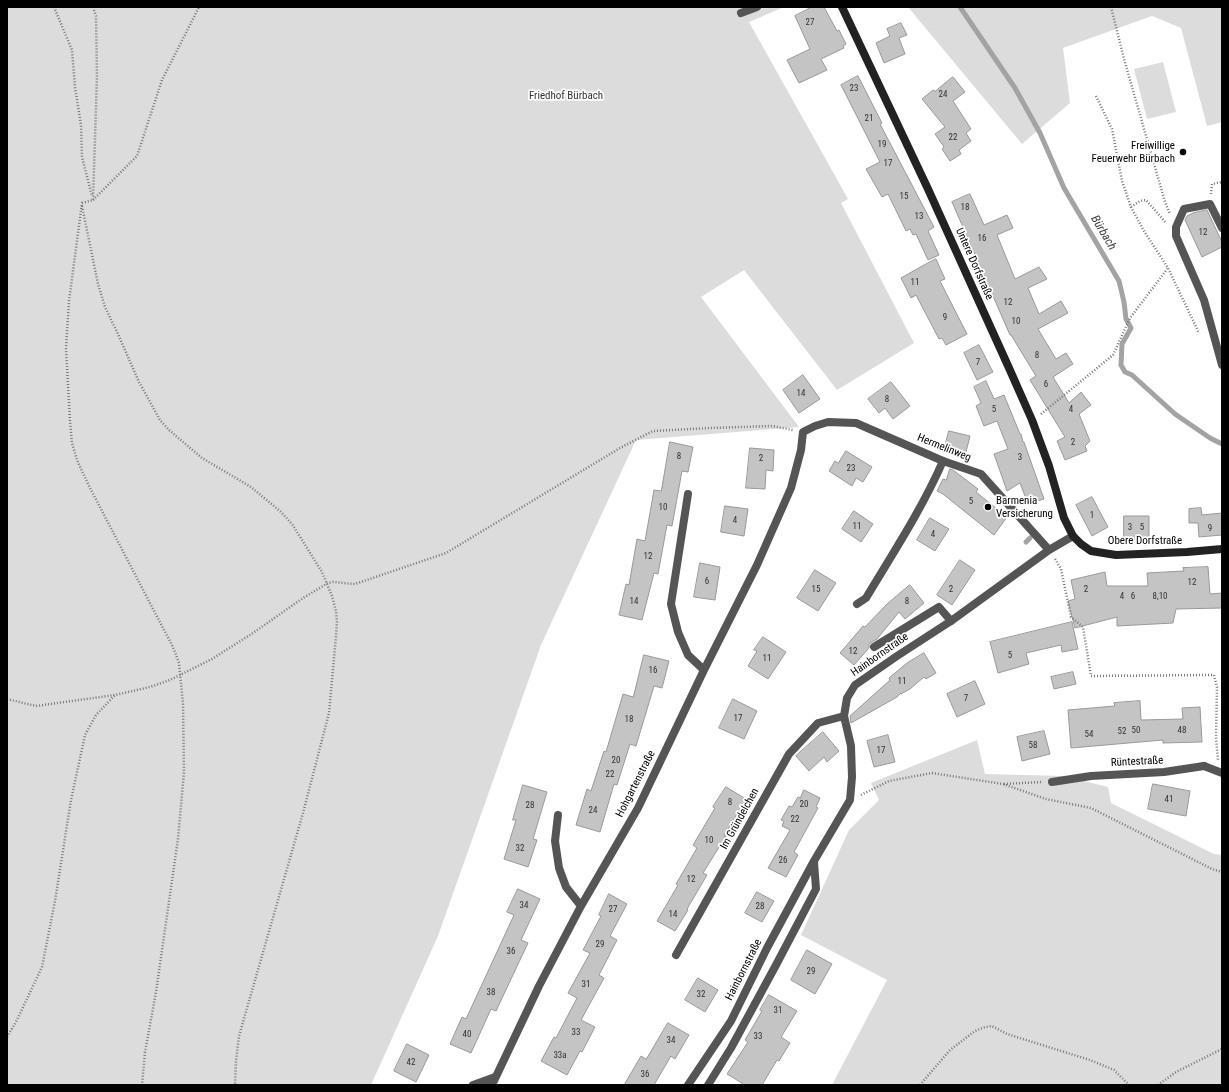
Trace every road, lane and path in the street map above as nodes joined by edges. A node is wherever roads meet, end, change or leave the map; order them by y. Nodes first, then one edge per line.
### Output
1 (54, 7) edge
2 (93, 7) edge
3 (199, 7) edge
4 (756, 7) edge
5 (842, 7) edge
6 (1111, 7) edge
7 (741, 13) dead end
8 (1096, 96) dead end
9 (1222, 182) edge
10 (1212, 184) dead end
11 (93, 200) junction
12 (82, 203) junction
13 (1131, 207) junction
14 (1167, 224) dead end
15 (1176, 227) junction
16 (1222, 228) edge
17 (1168, 268) junction
18 (1201, 336) dead end
19 (1222, 365) edge
20 (1032, 420) junction
21 (803, 432) junction
22 (943, 460) junction
23 (688, 494) dead end
24 (1073, 536) junction
25 (1222, 549) edge
26 (1049, 550) junction
27 (328, 583) junction
28 (857, 604) dead end
29 (951, 621) junction
30 (874, 647) dead end
31 (704, 670) junction
32 (181, 675) junction
33 (115, 695) junction
34 (7, 699) edge
35 (844, 716) junction
36 (1217, 747) dead end
37 (1222, 773) edge
38 (1052, 782) joint
39 (1003, 784) junction
40 (850, 800) junction
41 (558, 815) dead end
42 (814, 861) junction
43 (1222, 872) edge
44 (581, 906) junction
45 (676, 955) dead end
46 (7, 1036) edge
47 (1222, 1049) edge
48 (496, 1077) junction
49 (142, 1085) edge
50 (235, 1085) edge
51 (473, 1085) edge
52 (492, 1085) edge
53 (688, 1085) edge
54 (708, 1085) edge
55 (920, 1085) edge
56 (1129, 1085) edge
57 (1158, 1085) edge

1 - 11 path
2 - 11 path
3 - 11 path
4 - 7 street
5 - 20 street, Untere Dorfstraße
6 - 15 path
8 - 13 path
9 - 10 path
11 - 12 path
12 - 27 path
12 - 32 path
13 - 14 path
13 - 17 path
15 - 16 street
15 - 19 street
17 - 18 path
17 - 20 path
20 - 24 street, Untere Dorfstraße
21 - 22 street, Hermelinweg
21 - 27 path
21 - 31 street, Hohgartenstraße
22 - 26 street, Hermelinweg
22 - 28 street
23 - 31 street
24 - 25 street, Obere Dorfstraße
24 - 26 street, Hainbornstraße
26 - 29 street, Hainbornstraße
26 - 36 path
27 - 32 path
27 - 50 path
29 - 30 street
29 - 35 street, Hainbornstraße
31 - 44 street, Hohgartenstraße
32 - 33 path
32 - 49 path
33 - 34 path
33 - 46 path
35 - 40 street, Hainbornstraße
35 - 45 street, Im Gründelchen
37 - 38 street, Rüntestraße
38 - 39 path
39 - 40 path
39 - 43 path
40 - 42 street, Hainbornstraße
41 - 44 street
42 - 53 street, Hainbornstraße
42 - 54 street
44 - 48 street, Hohgartenstraße
47 - 57 path
48 - 51 street
48 - 52 street, Hohgartenstraße
55 - 56 path

